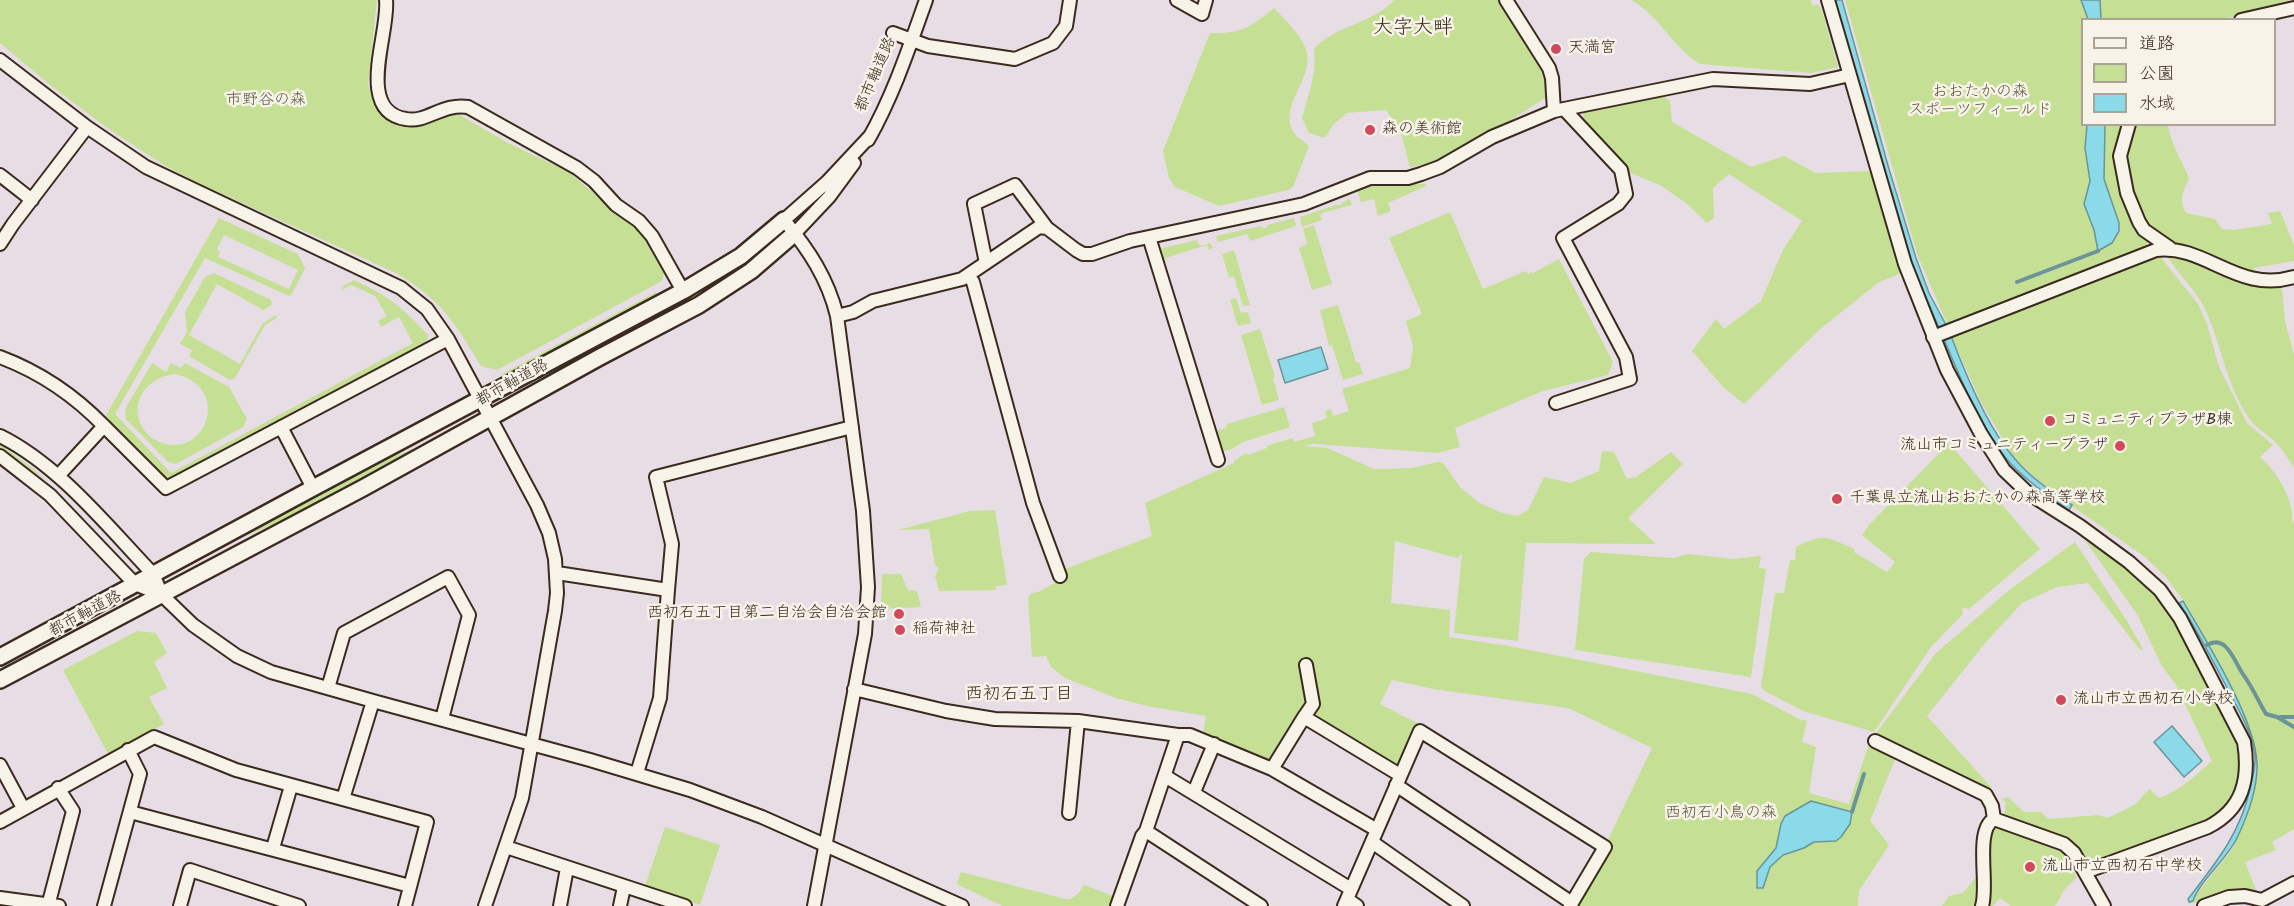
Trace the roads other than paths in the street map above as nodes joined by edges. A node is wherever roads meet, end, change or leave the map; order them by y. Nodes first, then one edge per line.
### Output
1 (386, 0) edge
2 (926, 0) edge
3 (1070, 0) edge
4 (1177, 0) edge
5 (1206, 0) edge
6 (1506, 0) edge
7 (1828, 0) edge
8 (2294, 8) edge
9 (2250, 18) edge
10 (893, 33) dead end
11 (911, 41) junction
12 (0, 60) edge
13 (1850, 75) junction
14 (1559, 110) junction
15 (2128, 126) edge
16 (87, 127) junction
17 (871, 135) junction
18 (0, 175) edge
19 (32, 200) junction
20 (784, 220) junction
21 (1047, 228) junction
22 (795, 233) junction
23 (1149, 237) junction
24 (0, 244) edge
25 (2170, 249) junction
26 (986, 263) junction
27 (968, 275) junction
28 (2294, 277) edge
29 (683, 291) junction
30 (837, 316) junction
31 (1933, 337) junction
32 (448, 339) junction
33 (0, 357) edge
34 (481, 399) junction
35 (1556, 403) dead end
36 (490, 417) junction
37 (104, 426) junction
38 (282, 427) junction
39 (852, 427) junction
40 (0, 436) edge
41 (0, 456) edge
42 (1218, 460) dead end
43 (58, 476) junction
44 (313, 488) junction
45 (557, 573) junction
46 (153, 574) junction
47 (1060, 576) dead end
48 (135, 584) junction
49 (668, 590) junction
50 (162, 595) junction
51 (0, 657) edge
52 (1306, 665) dead end
53 (0, 680) edge
54 (328, 688) junction
55 (854, 689) junction
56 (373, 702) junction
57 (1305, 717) junction
58 (442, 719) junction
59 (1078, 721) junction
60 (1178, 735) junction
61 (1875, 741) dead end
62 (531, 744) junction
63 (1214, 744) junction
64 (128, 750) junction
65 (0, 765) edge
66 (1272, 769) junction
67 (637, 773) junction
68 (1165, 776) junction
69 (1398, 780) junction
70 (291, 786) junction
71 (58, 789) junction
72 (1194, 792) junction
73 (343, 799) junction
74 (23, 808) junction
75 (130, 812) junction
76 (1069, 813) dead end
77 (1994, 819) junction
78 (0, 822) edge
79 (1146, 831) junction
80 (1374, 836) junction
81 (825, 846) junction
82 (506, 847) junction
83 (273, 848) junction
84 (567, 868) junction
85 (2085, 872) junction
86 (2294, 883) edge
87 (410, 886) junction
88 (624, 887) junction
89 (0, 898) edge
90 (1350, 900) edge
91 (2264, 903) edge
92 (1571, 904) edge
93 (52, 905) edge
94 (104, 906) edge
95 (180, 906) edge
96 (299, 906) edge
97 (405, 906) edge
98 (485, 906) edge
99 (560, 906) edge
100 (620, 906) edge
101 (685, 906) edge
102 (814, 906) edge
103 (962, 906) edge
104 (1116, 906) edge
105 (1261, 906) edge
106 (1463, 906) edge
107 (1982, 906) edge
108 (2104, 906) edge
109 (2204, 906) edge

1 - 29 street
2 - 11 street, 都市軸道路
3 - 11 street
4 - 5 street
6 - 14 street
7 - 13 street
8 - 9 street
10 - 11 street
11 - 17 street, 都市軸道路
12 - 16 street
13 - 14 street
13 - 31 street
14 - 23 street
14 - 35 street
15 - 25 street
16 - 19 street
16 - 32 street
17 - 20 street
17 - 22 street, 都市軸道路
18 - 19 street
19 - 24 street
20 - 22 street
20 - 29 main road, 都市軸道路
21 - 23 street
21 - 26 street
21 - 26 street
22 - 30 street
22 - 36 main road, 都市軸道路
23 - 42 street
25 - 28 street
25 - 31 street
26 - 27 street
27 - 30 street
27 - 47 street
29 - 34 main road, 都市軸道路
30 - 39 street
31 - 85 street
32 - 34 street
32 - 38 street
33 - 37 street
34 - 36 street
34 - 44 main road, 都市軸道路
36 - 45 street
36 - 50 main road, 都市軸道路
37 - 38 street
37 - 43 street
38 - 44 street
39 - 49 street
39 - 55 street
40 - 43 street
41 - 48 street
43 - 46 street
44 - 46 main road, 都市軸道路
45 - 49 street
45 - 62 street
46 - 48 main road, 都市軸道路
46 - 50 street
48 - 50 street
48 - 51 main road, 都市軸道路
49 - 67 street
50 - 53 main road, 都市軸道路
50 - 54 street
52 - 57 street
54 - 56 street
54 - 58 street
55 - 59 street
55 - 81 street
56 - 58 street
56 - 73 street
57 - 66 street
57 - 69 street
58 - 62 street
59 - 60 street
59 - 76 street
60 - 63 street
60 - 68 street
61 - 77 street
62 - 67 street
62 - 82 street
63 - 66 street
63 - 72 street
64 - 70 street
64 - 71 street
64 - 75 street
65 - 74 street
66 - 80 street
67 - 81 street
68 - 72 street
68 - 79 street
69 - 80 street
69 - 92 street
69 - 92 street
70 - 73 street
70 - 83 street
71 - 74 street
71 - 93 street
72 - 90 street
73 - 87 street
74 - 78 street
75 - 83 street
75 - 94 street
77 - 85 street
77 - 107 street
79 - 104 street
79 - 105 street
80 - 90 street
80 - 106 street
81 - 102 street
81 - 103 street
82 - 84 street
82 - 98 street
83 - 87 street
84 - 88 street
84 - 99 street
85 - 108 street
86 - 91 street
87 - 97 street
88 - 100 street
88 - 101 street
89 - 93 street
91 - 109 street
95 - 96 street

